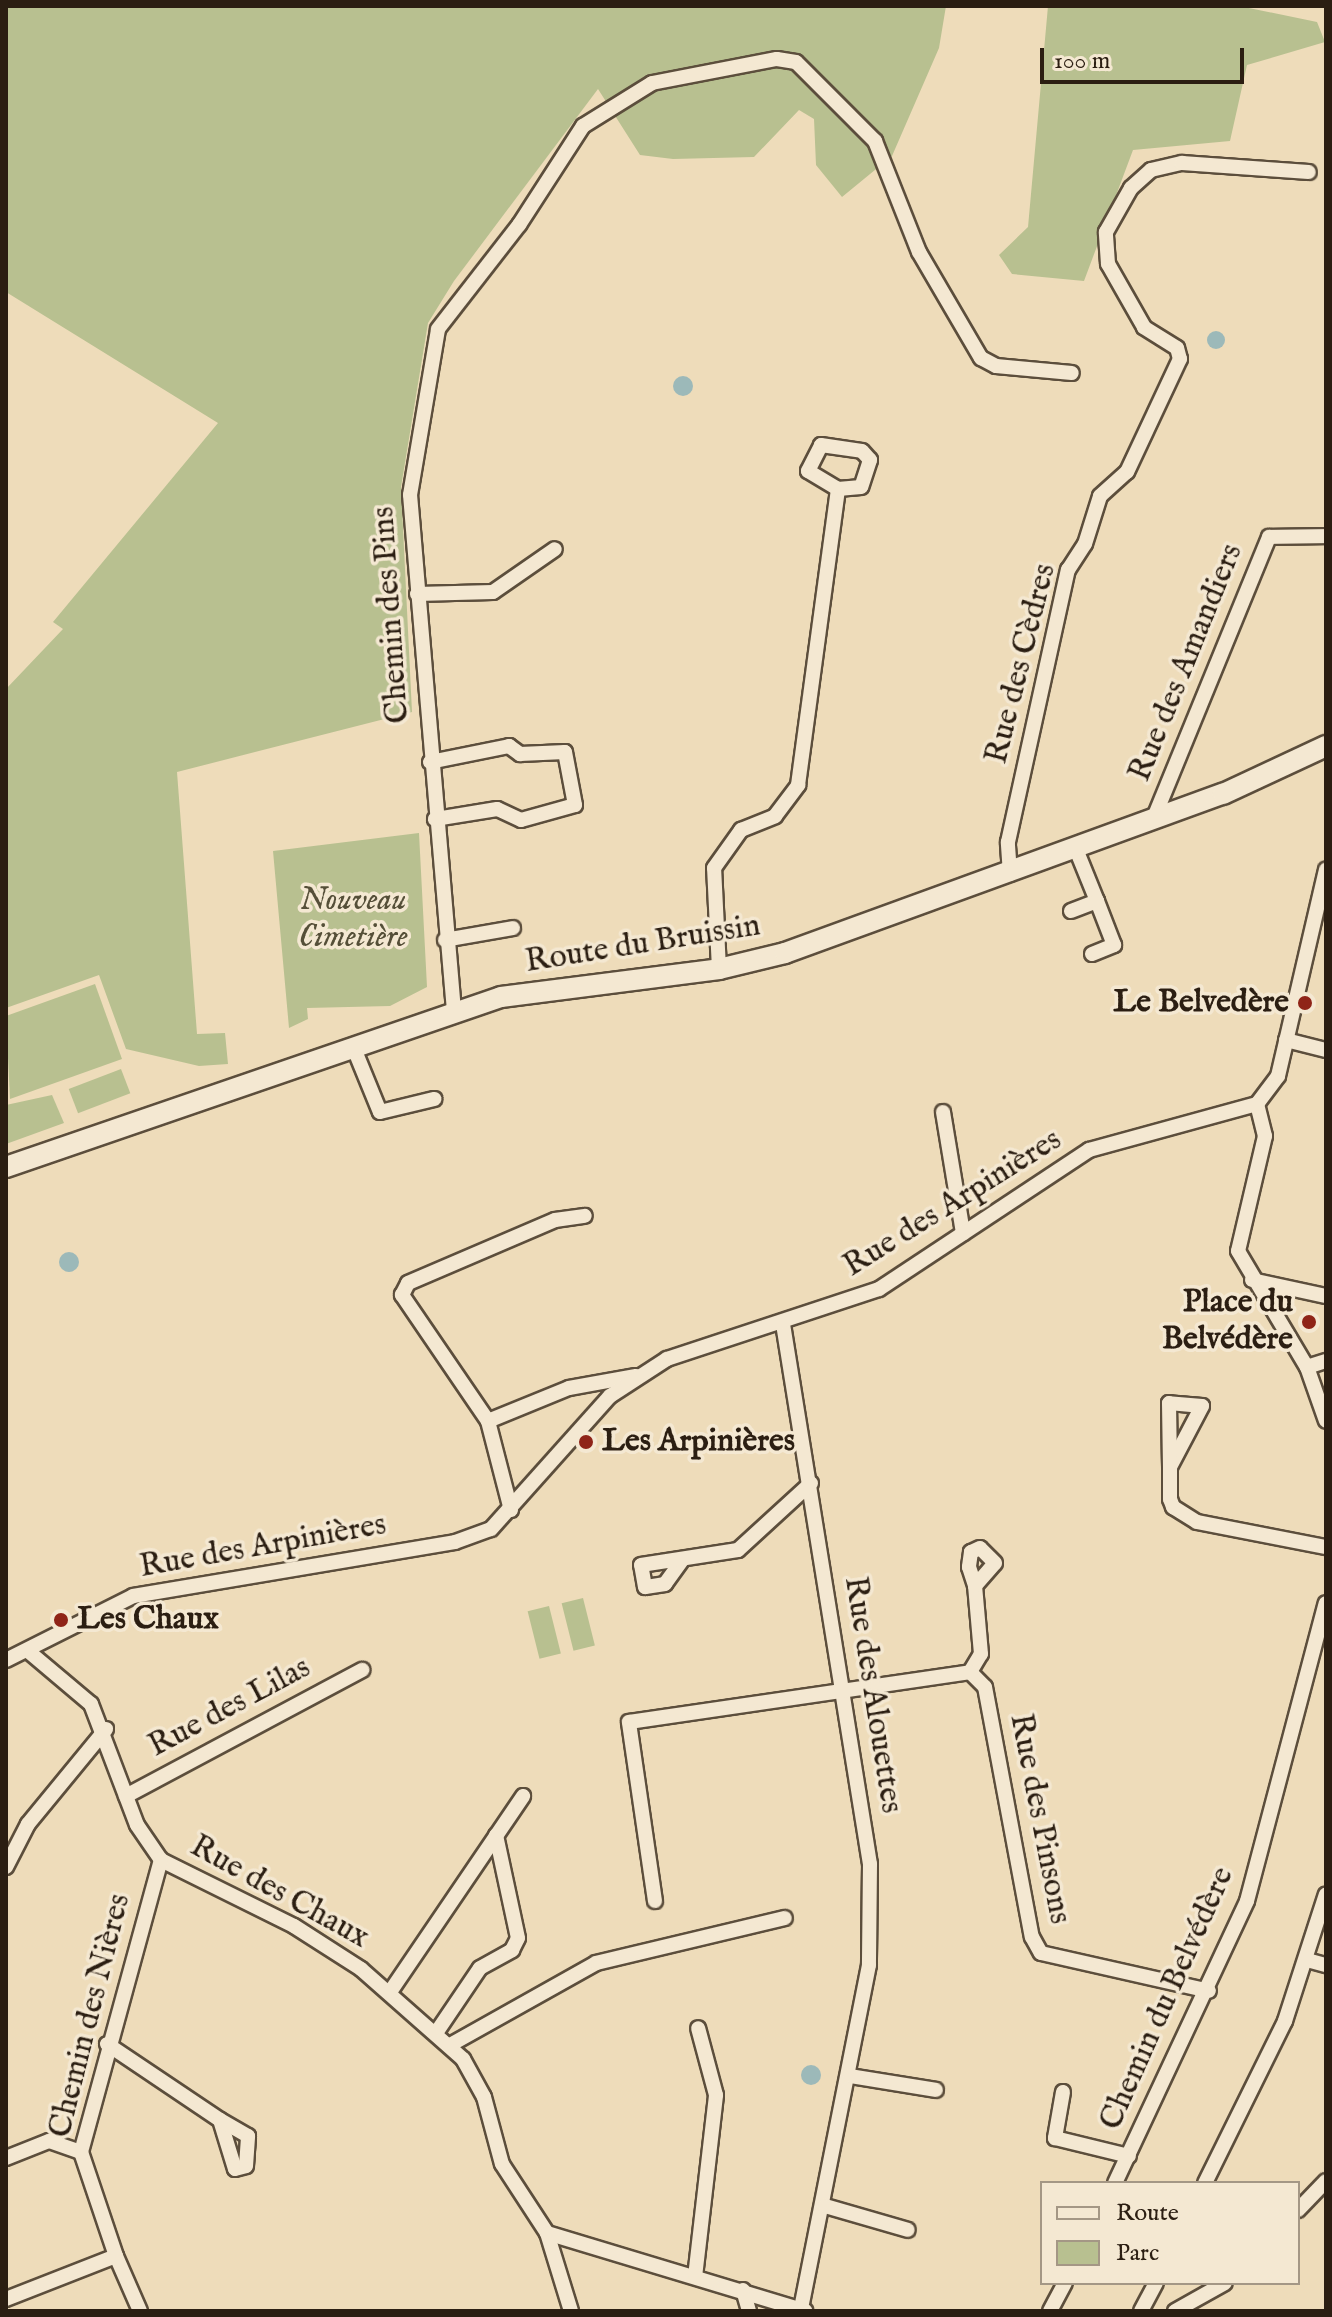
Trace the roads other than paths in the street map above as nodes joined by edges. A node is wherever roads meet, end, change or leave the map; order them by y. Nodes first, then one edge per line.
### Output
1 (1309, 172) dead end
2 (1072, 373) dead end
3 (838, 489) dead end
4 (1326, 536) edge
5 (555, 549) dead end
6 (417, 594) junction
7 (1326, 746) edge
8 (430, 762) junction
9 (435, 819) junction
10 (1153, 820) junction
11 (1076, 849) junction
12 (1326, 869) edge
13 (1010, 874) junction
14 (1097, 901) junction
15 (1071, 911) dead end
16 (513, 928) dead end
17 (445, 940) junction
18 (1092, 954) dead end
19 (719, 969) junction
20 (454, 1011) junction
21 (1286, 1040) junction
22 (353, 1046) junction
23 (1326, 1050) edge
24 (434, 1099) dead end
25 (1257, 1104) junction
26 (943, 1112) dead end
27 (6, 1167) edge
28 (585, 1216) dead end
29 (963, 1233) junction
30 (1252, 1280) junction
31 (1326, 1296) edge
32 (783, 1324) junction
33 (1326, 1361) edge
34 (1307, 1367) junction
35 (636, 1376) junction
36 (488, 1421) junction
37 (1326, 1421) edge
38 (1170, 1467) dead end
39 (811, 1483) junction
40 (511, 1510) junction
41 (1326, 1547) edge
42 (683, 1559) dead end
43 (975, 1586) dead end
44 (1326, 1603) edge
45 (28, 1651) junction
46 (6, 1660) edge
47 (362, 1670) dead end
48 (970, 1672) junction
49 (843, 1690) junction
50 (106, 1729) junction
51 (126, 1796) junction
52 (523, 1796) dead end
53 (496, 1835) junction
54 (161, 1860) junction
55 (6, 1867) edge
56 (1326, 1894) edge
57 (655, 1901) dead end
58 (785, 1918) dead end
59 (1307, 1960) junction
60 (1326, 1965) edge
61 (1209, 1991) junction
62 (390, 1992) junction
63 (698, 2028) dead end
64 (436, 2033) junction
65 (107, 2044) junction
66 (450, 2045) junction
67 (850, 2076) junction
68 (936, 2090) dead end
69 (1063, 2092) dead end
70 (220, 2120) dead end
71 (81, 2152) junction
72 (1129, 2156) junction
73 (6, 2158) edge
74 (1116, 2181) edge
75 (1206, 2181) edge
76 (1326, 2181) edge
77 (825, 2206) junction
78 (1300, 2208) edge
79 (908, 2230) dead end
80 (547, 2233) junction
81 (116, 2256) junction
82 (695, 2277) junction
83 (1064, 2285) edge
84 (1155, 2285) edge
85 (1221, 2285) edge
86 (743, 2290) junction
87 (6, 2299) edge
88 (803, 2309) edge
89 (140, 2311) edge
90 (571, 2311) edge
91 (749, 2311) edge
92 (1050, 2311) edge
93 (1141, 2311) edge
94 (1175, 2311) edge

1 - 13 street, Rue des Cèdres
2 - 6 street, Chemin des Pins
3 - 19 street
4 - 10 street, Rue des Amandiers
5 - 6 street
6 - 8 street, Chemin des Pins
7 - 10 street, Route du Bruissin
8 - 9 street, Chemin des Pins
8 - 9 street
9 - 17 street, Chemin des Pins
10 - 11 street, Route du Bruissin
11 - 13 street, Route du Bruissin
11 - 14 street
12 - 21 street
13 - 19 street, Route du Bruissin
14 - 15 street
14 - 18 street
16 - 17 street
17 - 20 street, Chemin des Pins
19 - 20 street, Route du Bruissin
20 - 22 street, Route du Bruissin
21 - 23 street
21 - 25 street
22 - 24 street
22 - 27 street, Route du Bruissin
25 - 29 street, Rue des Arpinières
25 - 30 street
26 - 29 street
28 - 36 street
29 - 32 street, Rue des Arpinières
30 - 31 street
30 - 34 street
32 - 35 street, Rue des Arpinières
32 - 39 street, Rue des Alouettes
33 - 34 street
34 - 37 street
35 - 36 street, Rue des Arpinières
35 - 40 street, Rue des Arpinières
36 - 40 street
38 - 41 street
39 - 42 street
39 - 49 street, Rue des Alouettes
40 - 45 street, Rue des Arpinières
43 - 48 street
44 - 61 street, Chemin du Belvédère
45 - 46 street, Rue des Arpinières
45 - 50 street, Rue des Chaux
47 - 51 street, Rue des Lilas
48 - 49 street
48 - 61 street, Rue des Pinsons
49 - 57 street
49 - 67 street, Rue des Alouettes
50 - 51 street, Rue des Chaux
50 - 55 street
51 - 54 street, Rue des Chaux
52 - 53 street
53 - 62 street
53 - 64 street
54 - 62 street, Rue des Chaux
54 - 65 street, Chemin des Nières
56 - 59 street
58 - 66 street
59 - 60 street
59 - 75 street
61 - 72 street, Chemin du Belvédère
62 - 64 street, Rue des Chaux
63 - 82 street
64 - 66 street, Rue des Chaux
65 - 70 street
65 - 71 street, Chemin des Nières
66 - 80 street, Rue des Chaux
67 - 68 street
67 - 77 street, Rue des Alouettes
69 - 72 street
71 - 73 street
71 - 81 street, Chemin des Nières
72 - 74 street, Chemin du Belvédère
76 - 78 street
77 - 79 street
77 - 88 street, Rue des Alouettes
80 - 82 street
80 - 90 street
81 - 87 street
81 - 89 street, Chemin des Nières
82 - 86 street
83 - 92 street
84 - 93 street
85 - 94 street
86 - 88 street
86 - 91 street

